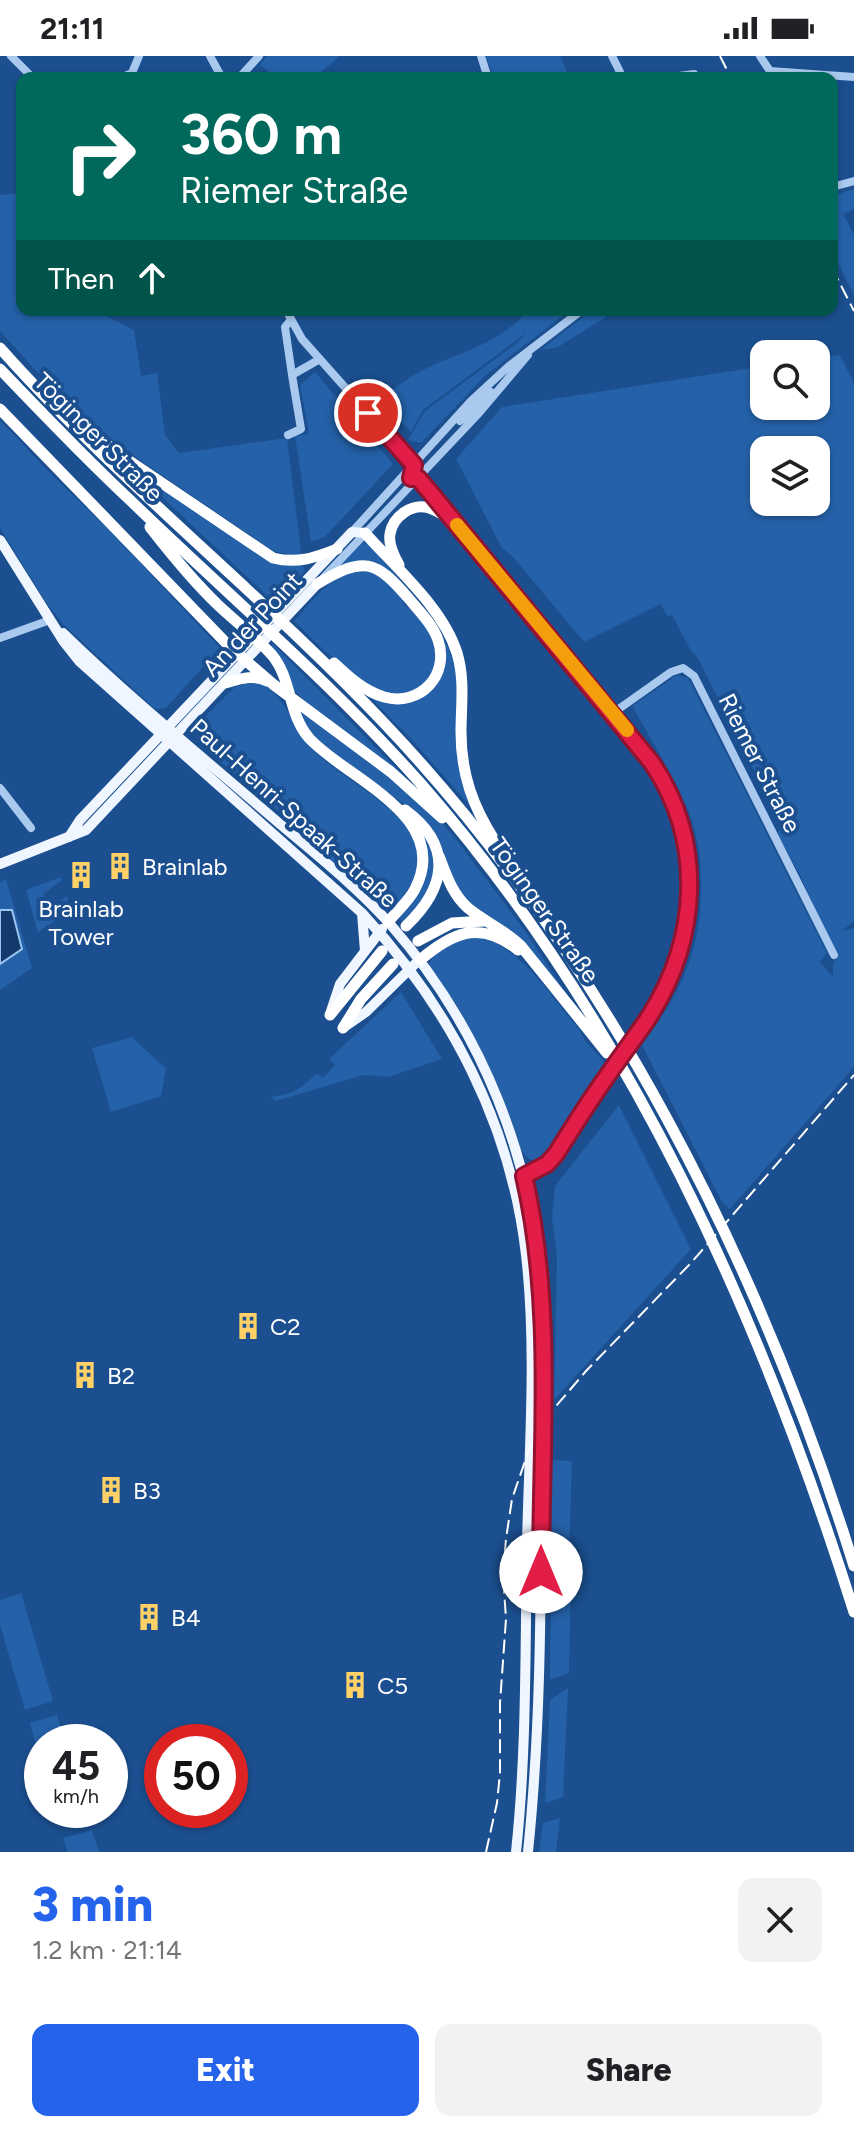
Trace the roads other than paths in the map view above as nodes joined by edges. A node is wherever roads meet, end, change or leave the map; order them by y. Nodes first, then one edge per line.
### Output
1 (11, 56) edge
2 (259, 56) edge
3 (760, 56) edge
4 (27, 72) edge
5 (244, 72) edge
6 (774, 72) edge
7 (288, 316) edge
8 (574, 316) edge
9 (290, 321) junction
10 (0, 348) edge
11 (533, 349) junction
12 (320, 359) junction
13 (0, 369) edge
14 (19, 369) junction
15 (292, 375) junction
16 (511, 375) junction
17 (0, 409) edge
18 (288, 435) dead end
19 (414, 465) junction
20 (415, 478) junction
21 (399, 489) junction
22 (130, 501) junction
23 (457, 525) junction
24 (358, 533) junction
25 (0, 540) edge
26 (337, 549) junction
27 (406, 580) junction
28 (317, 584) junction
29 (303, 593) junction
30 (50, 620) junction
31 (0, 638) edge
32 (247, 652) junction
33 (313, 652) junction
34 (225, 683) junction
35 (274, 685) junction
36 (613, 713) junction
37 (168, 735) junction
38 (0, 788) edge
39 (388, 798) junction
40 (31, 828) dead end
41 (461, 831) junction
42 (315, 854) junction
43 (439, 856) junction
44 (0, 864) edge
45 (306, 864) junction
46 (509, 870) junction
47 (362, 913) junction
48 (388, 922) junction
49 (487, 922) junction
50 (406, 926) dead end
51 (379, 932) junction
52 (418, 941) dead end
53 (365, 951) junction
54 (382, 951) dead end
55 (834, 955) dead end
56 (531, 958) junction
57 (393, 964) dead end
58 (415, 964) junction
59 (330, 1015) joint
60 (343, 1028) joint
61 (633, 1085) junction
62 (524, 1176) junction
63 (512, 1182) junction
64 (854, 1566) edge
65 (854, 1612) edge
66 (516, 1852) edge
67 (528, 1852) edge

1 - 4 street
2 - 5 street
3 - 6 street
7 - 9 street
8 - 11 street, An der Point
9 - 12 street
9 - 15 street
10 - 14 highway, Töginger Straße
11 - 16 street, An der Point
11 - 19 street, An der Point
12 - 15 street
12 - 19 street
13 - 22 highway, Töginger Straße
14 - 26 highway
14 - 33 highway, Töginger Straße
15 - 18 street
16 - 19 street, An der Point
16 - 20 street, An der Point
17 - 32 highway
19 - 20 street
19 - 21 street, An der Point
20 - 21 street, An der Point
20 - 23 street
21 - 24 street, An der Point
22 - 39 highway
22 - 41 highway, Töginger Straße
23 - 27 highway
23 - 36 street
24 - 26 main road, An der Point
24 - 27 highway
24 - 28 street, An der Point
25 - 30 main road
26 - 29 main road, An der Point
27 - 46 highway
28 - 29 main road, An der Point
28 - 33 highway
29 - 32 main road, An der Point
30 - 31 street
30 - 37 main road
32 - 34 main road, An der Point
32 - 35 highway
32 - 37 main road, An der Point
33 - 46 highway, Töginger Straße
34 - 35 highway
34 - 37 main road, An der Point
35 - 41 highway
36 - 55 street, Riemer Straße
36 - 62 street
37 - 42 main road, Paul-Henri-Spaak-Straße
37 - 44 main road
37 - 45 main road, Paul-Henri-Spaak-Straße
38 - 40 street
39 - 43 highway
39 - 48 highway
41 - 61 highway, Töginger Straße
42 - 45 main road
42 - 48 main road, Paul-Henri-Spaak-Straße
43 - 49 highway
43 - 50 highway
45 - 47 main road, Paul-Henri-Spaak-Straße
46 - 64 highway, Töginger Straße
47 - 51 main road, Paul-Henri-Spaak-Straße
47 - 53 main road
48 - 51 main road
48 - 58 main road, Paul-Henri-Spaak-Straße
49 - 52 highway
49 - 56 highway
51 - 53 main road
51 - 58 main road, Paul-Henri-Spaak-Straße
53 - 59 main road
54 - 59 highway
56 - 58 highway
56 - 61 highway
57 - 60 highway
58 - 60 main road
58 - 62 main road, Paul-Henri-Spaak-Straße
58 - 63 main road, Paul-Henri-Spaak-Straße
61 - 65 highway, Töginger Straße
62 - 63 street
62 - 67 main road, Paul-Henri-Spaak-Straße
63 - 66 main road, Paul-Henri-Spaak-Straße

